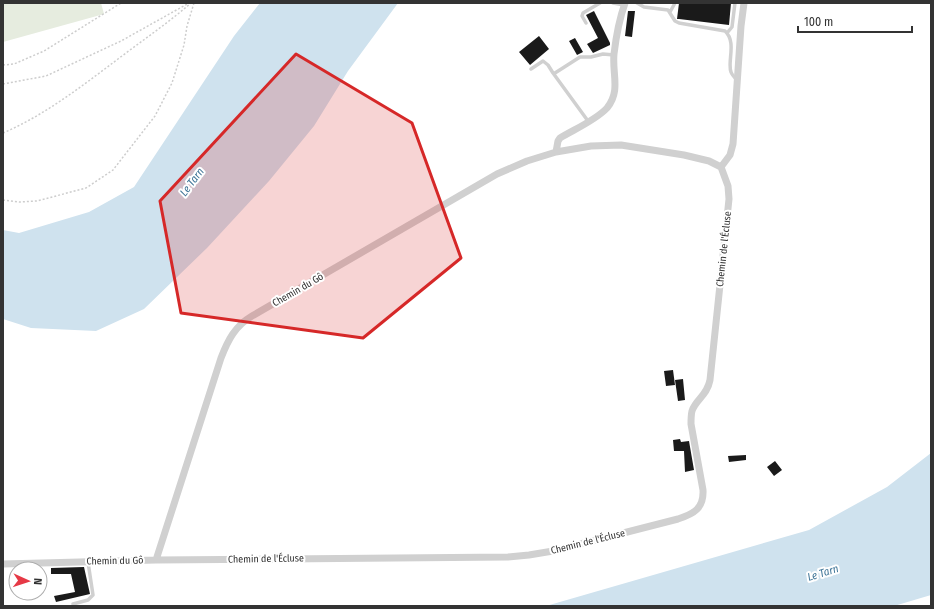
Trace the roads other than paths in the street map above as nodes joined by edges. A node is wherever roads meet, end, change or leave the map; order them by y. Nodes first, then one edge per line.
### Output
1 (600, 3) edge
2 (613, 3) edge
3 (637, 3) edge
4 (675, 3) edge
5 (735, 3) edge
6 (744, 3) edge
7 (624, 4) edge
8 (670, 12) junction
9 (586, 23) dead end
10 (727, 33) junction
11 (614, 55) junction
12 (531, 69) dead end
13 (553, 73) junction
14 (737, 81) junction
15 (588, 121) junction
16 (556, 152) junction
17 (721, 167) junction
18 (156, 560) junction
19 (88, 562) junction
20 (3, 564) edge
21 (73, 604) dead end

1 - 9 lane
2 - 7 lane
3 - 8 lane
4 - 8 lane
5 - 10 lane
6 - 14 street
7 - 11 street
8 - 10 lane
10 - 14 lane
11 - 13 lane
11 - 15 street
12 - 13 lane
13 - 15 lane
14 - 17 street
15 - 16 street
16 - 17 street, Chemin du Gô
16 - 18 street, Chemin du Gô
17 - 18 street, Chemin de l'Écluse
18 - 19 street, Chemin du Gô
19 - 20 street, Chemin du Gô
19 - 21 lane

